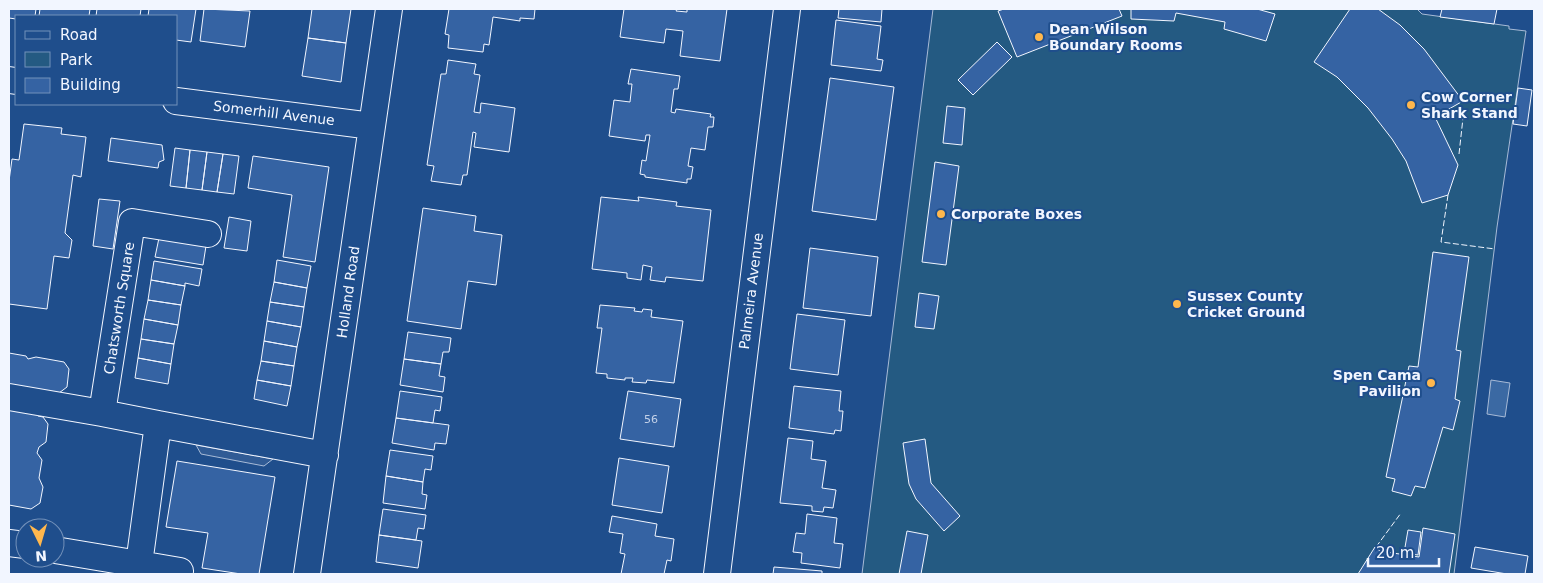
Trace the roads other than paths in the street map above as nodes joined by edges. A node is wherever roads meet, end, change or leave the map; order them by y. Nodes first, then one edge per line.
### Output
1 (389, 9) edge
2 (787, 9) edge
3 (178, 101) edge
4 (372, 126) junction
5 (208, 234) dead end
6 (9, 397) edge
7 (102, 413) junction
8 (158, 424) junction
9 (325, 455) junction
10 (65, 552) edge
11 (139, 564) junction
12 (180, 571) dead end
13 (308, 574) edge
14 (717, 574) edge

1 - 4 street, Holland Road
2 - 14 street, Palmeira Avenue
3 - 4 street, Somerhill Avenue
4 - 9 street, Holland Road
5 - 7 street, Chatsworth Square
6 - 7 street
7 - 8 street
8 - 9 street
8 - 11 street
9 - 13 street, Holland Road
10 - 11 street
11 - 12 street

